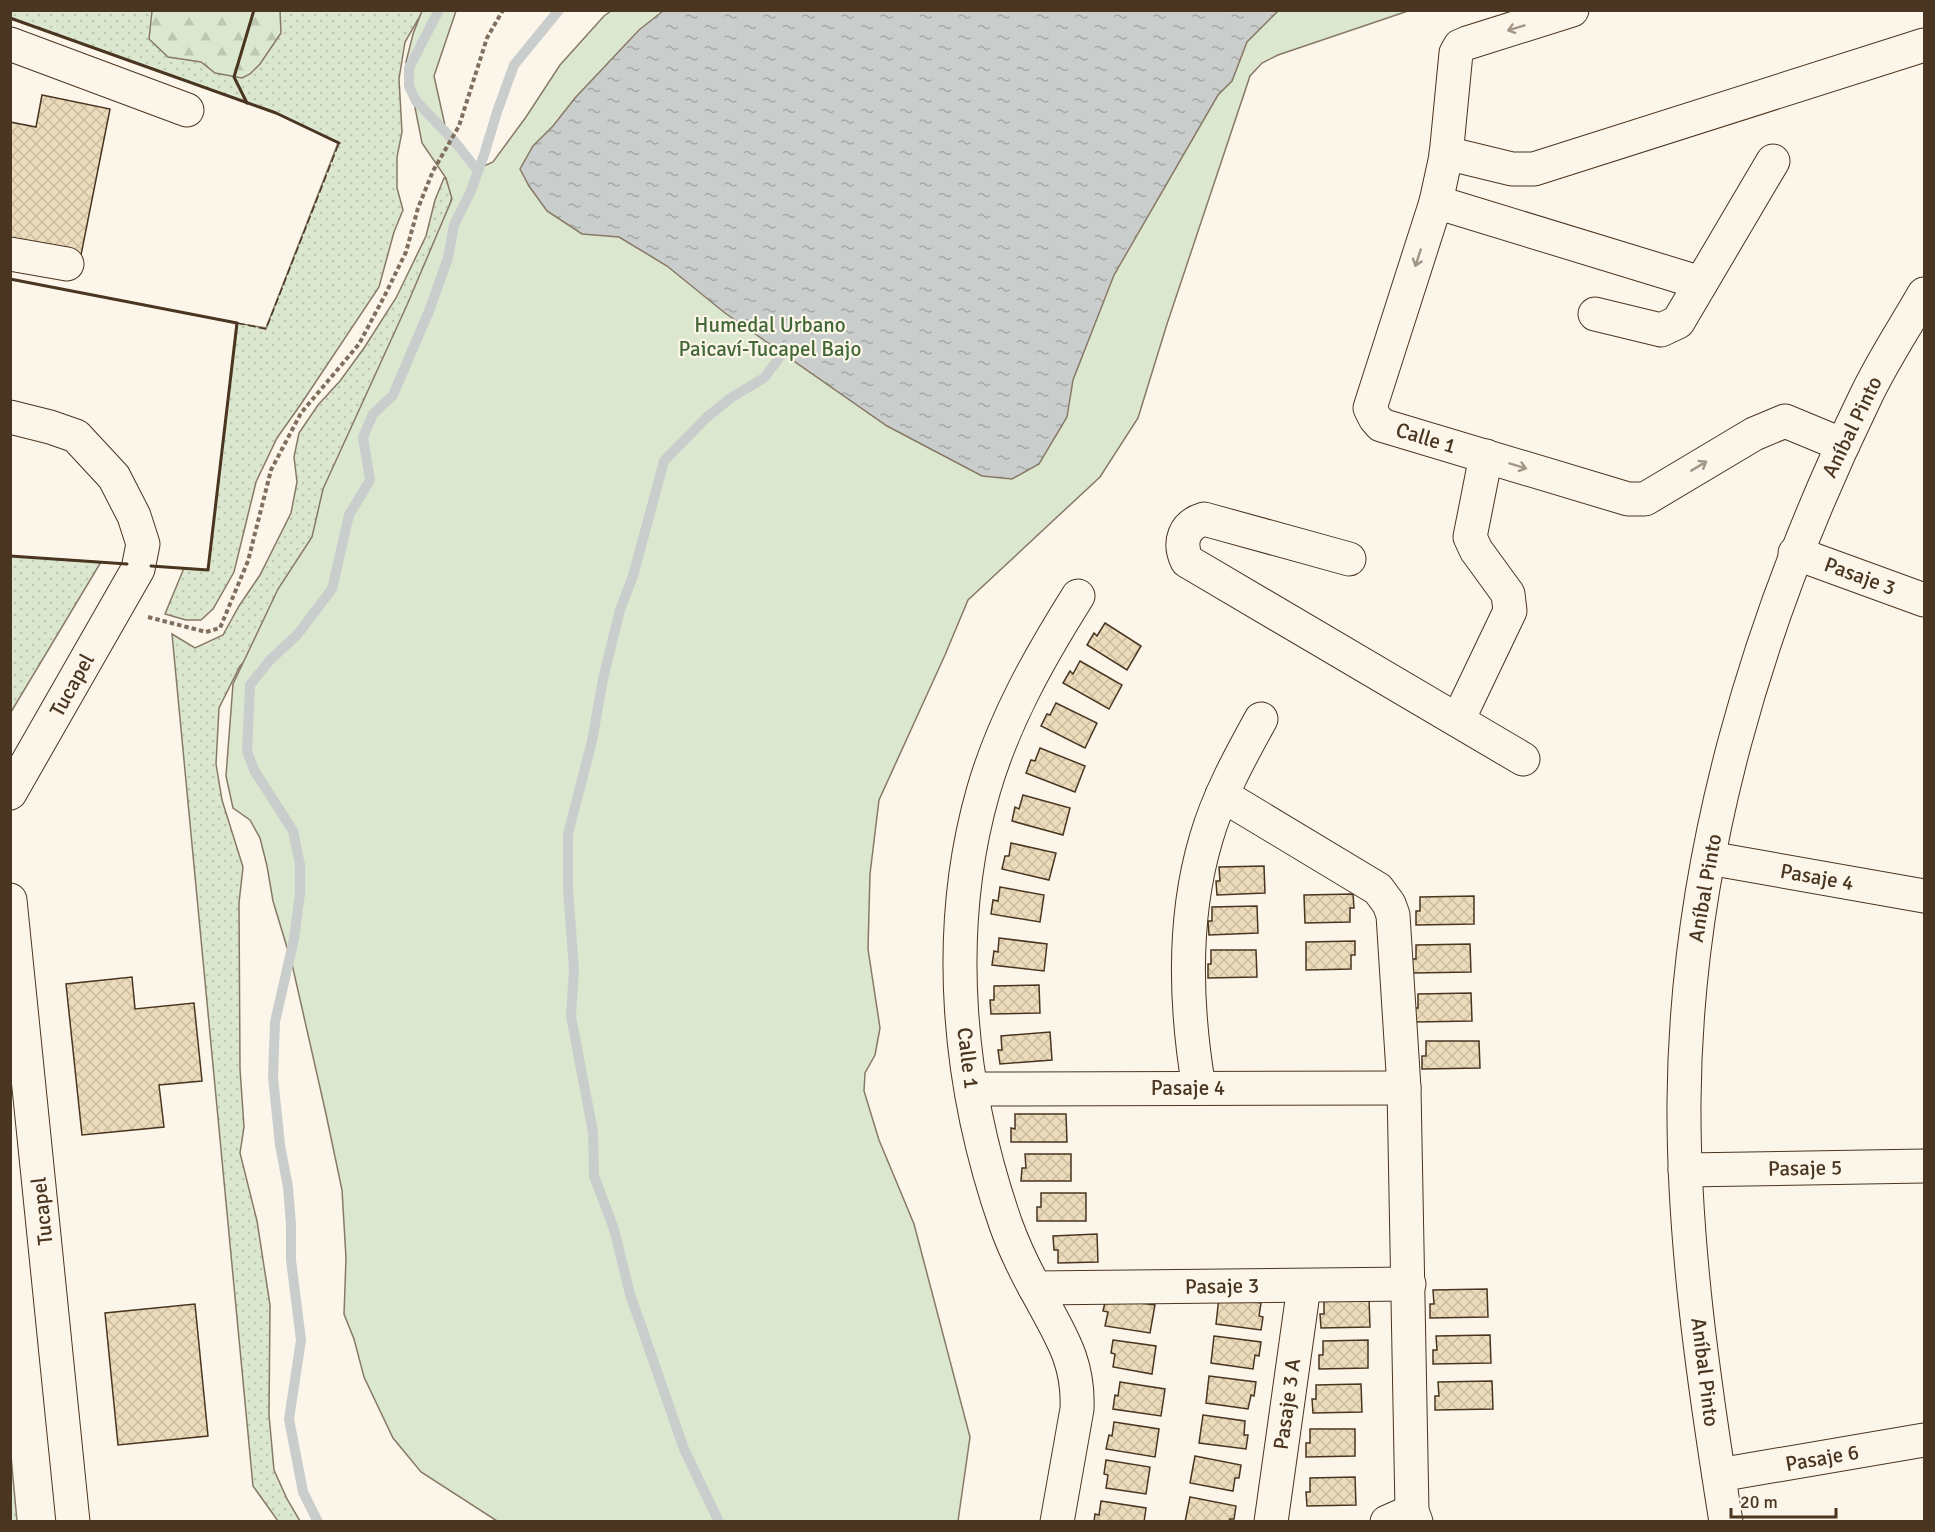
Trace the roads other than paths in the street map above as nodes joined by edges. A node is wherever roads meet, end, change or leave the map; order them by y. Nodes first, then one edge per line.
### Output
1 (1572, 10) edge
2 (10, 44) edge
3 (1924, 45) edge
4 (187, 110) dead end
5 (1446, 153) junction
6 (1773, 161) dead end
7 (1436, 202) junction
8 (10, 254) edge
9 (66, 264) dead end
10 (1701, 283) junction
11 (1924, 294) edge
12 (1595, 314) dead end
13 (10, 417) edge
14 (1843, 446) junction
15 (1486, 456) junction
16 (1795, 553) junction
17 (1349, 559) dead end
18 (1078, 596) dead end
19 (1924, 600) edge
20 (1261, 719) dead end
21 (1458, 720) junction
22 (1523, 759) dead end
23 (10, 793) edge
24 (1222, 795) junction
25 (1709, 858) junction
26 (1924, 896) edge
27 (10, 900) edge
28 (1199, 1088) junction
29 (1404, 1088) junction
30 (972, 1089) junction
31 (1924, 1166) edge
32 (1685, 1170) junction
33 (1408, 1284) junction
34 (1304, 1286) junction
35 (1035, 1288) junction
36 (1924, 1440) edge
37 (1719, 1475) junction
38 (1405, 1518) edge
39 (73, 1521) edge
40 (1057, 1521) edge
41 (1271, 1521) edge
42 (1726, 1521) edge

1 -> 5 street, Calle 1
2 - 4 street
3 - 5 street
5 - 7 street, Calle 1
6 - 10 street
7 - 10 street
7 -> 15 street, Calle 1
8 - 9 street
10 - 12 street
11 - 14 street, Aníbal Pinto
13 - 23 street, Tucapel
15 -> 14 street, Calle 1
14 - 16 street, Aníbal Pinto
15 - 21 street
16 - 19 street, Pasaje 3
16 - 25 street, Aníbal Pinto
17 - 21 street
18 - 30 street, Calle 1
20 - 24 street
21 - 22 street
24 - 28 street
24 - 29 street
25 - 26 street, Pasaje 4
25 - 32 street, Aníbal Pinto
27 - 39 street, Tucapel
28 - 29 street, Pasaje 4
28 - 30 street, Pasaje 4
29 - 33 street
30 - 35 street, Calle 1
31 - 32 street, Pasaje 5
32 - 37 street, Aníbal Pinto
33 - 34 street, Pasaje 3
33 - 38 street
34 - 35 street, Pasaje 3
34 - 41 street, Pasaje 3 A
35 - 40 street, Calle 1
36 - 37 street, Pasaje 6
37 - 42 street, Aníbal Pinto

